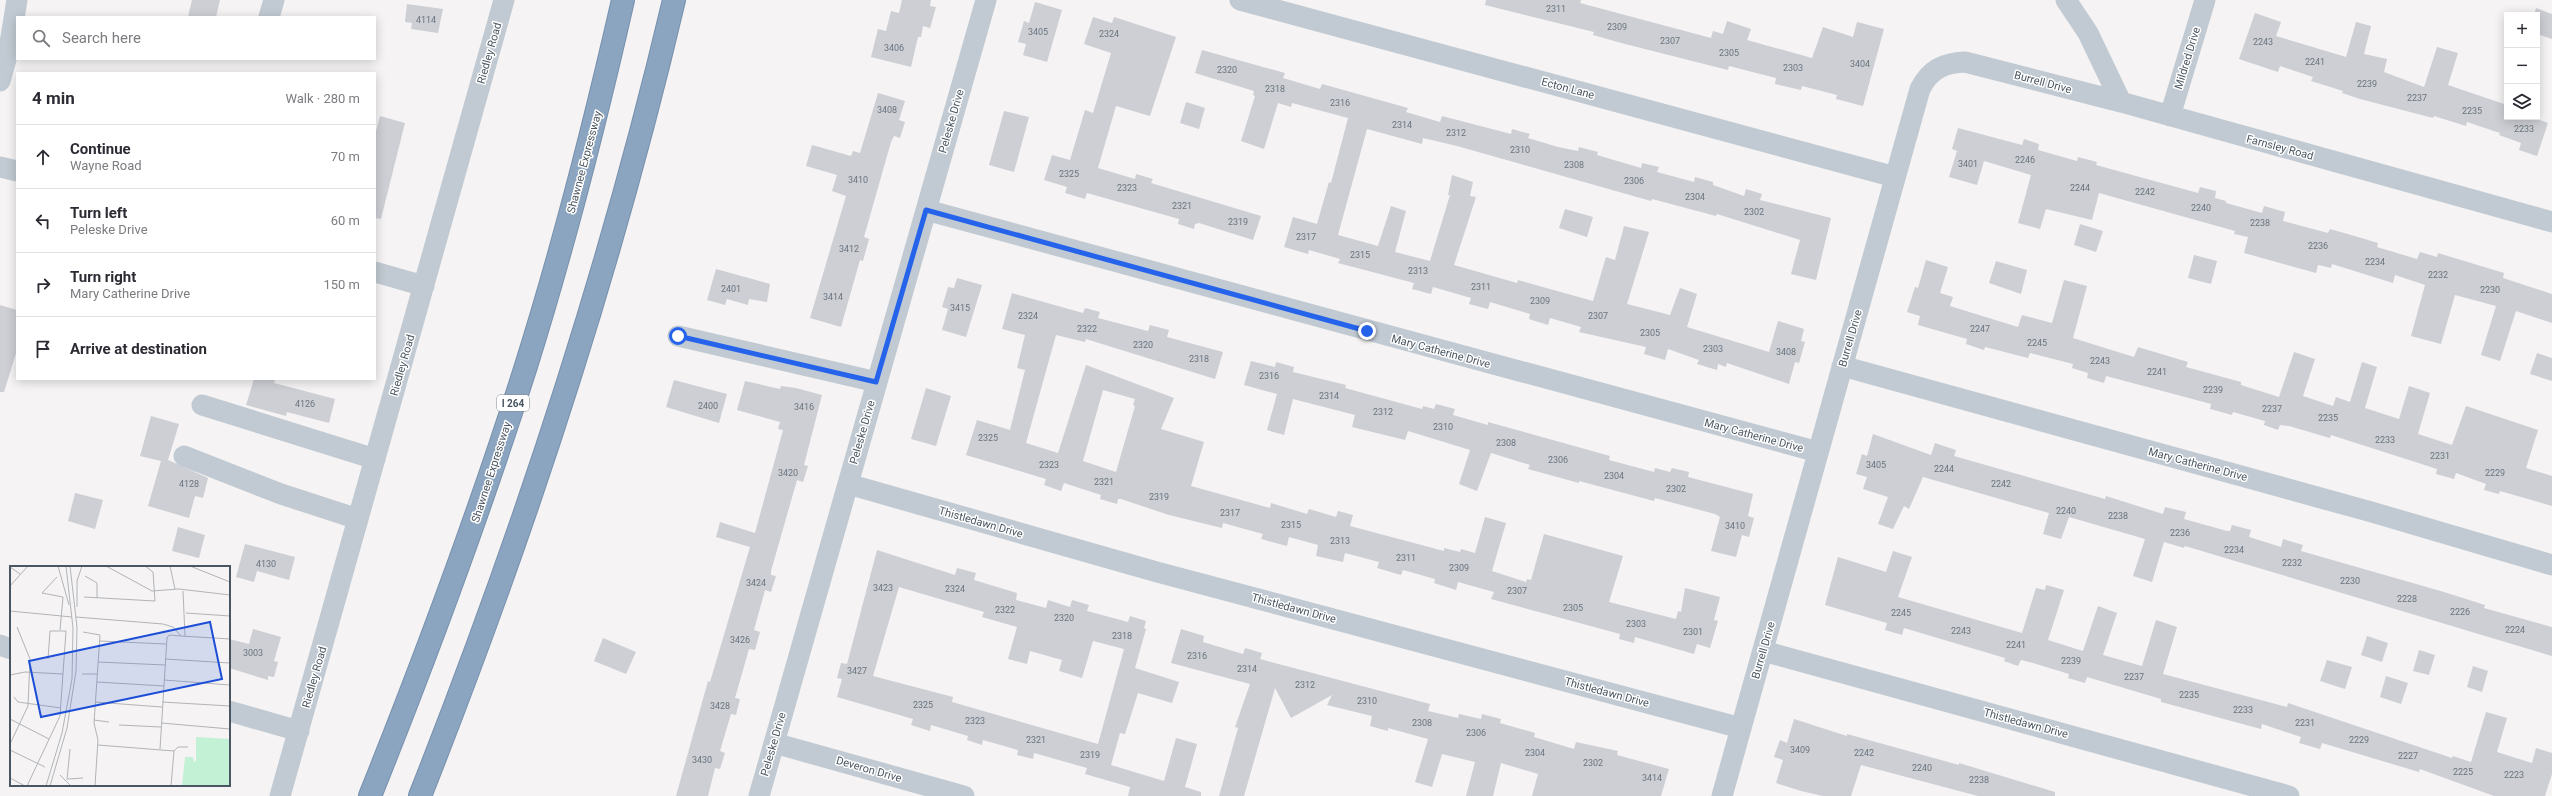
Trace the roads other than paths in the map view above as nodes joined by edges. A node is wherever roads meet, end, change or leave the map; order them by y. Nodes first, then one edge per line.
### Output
1 (17, 0) edge
2 (274, 0) edge
3 (504, 0) edge
4 (623, 0) edge
5 (674, 0) edge
6 (986, 0) edge
7 (1240, 0) edge
8 (2066, 0) edge
9 (2205, 0) edge
10 (269, 16) edge
11 (0, 82) edge
12 (2121, 102) junction
13 (2170, 116) junction
14 (0, 167) edge
15 (16, 171) edge
16 (1895, 177) junction
17 (926, 210) junction
18 (2552, 222) edge
19 (376, 272) edge
20 (424, 286) junction
21 (678, 336) dead end
22 (1842, 366) junction
23 (876, 382) junction
24 (202, 405) dead end
25 (1818, 452) junction
26 (184, 456) dead end
27 (375, 459) junction
28 (848, 484) junction
29 (358, 519) junction
30 (2552, 565) edge
31 (0, 645) edge
32 (10, 649) edge
33 (1763, 652) junction
34 (230, 711) edge
35 (1741, 728) junction
36 (298, 731) junction
37 (774, 743) junction
38 (280, 796) edge
39 (370, 796) edge
40 (420, 796) edge
41 (759, 796) edge
42 (964, 796) edge
43 (1722, 796) edge
44 (2289, 796) edge

1 - 11 street
2 - 10 street
3 - 20 street, Riedley Road
4 - 39 highway, Shawnee Expressway / I 264
5 - 40 highway
6 - 17 street, Peleske Drive
7 - 16 street, Ecton Lane
8 - 12 street
9 - 13 street, Mildred Drive
12 - 13 street, Farnsley Road
12 - 16 street, Burrell Drive
13 - 18 street, Farnsley Road
14 - 15 street
16 - 22 street, Burrell Drive
17 - 23 street, Peleske Drive
17 - 25 street, Mary Catherine Drive
19 - 20 street
20 - 27 street, Riedley Road
21 - 23 street
22 - 25 street, Burrell Drive
22 - 30 street, Mary Catherine Drive
23 - 28 street, Peleske Drive
24 - 27 street
25 - 33 street, Burrell Drive
26 - 29 street
27 - 29 street, Riedley Road
28 - 35 street, Thistledawn Drive
28 - 37 street, Peleske Drive
29 - 36 street, Riedley Road
31 - 32 street
33 - 35 street, Burrell Drive
33 - 44 street, Thistledawn Drive
34 - 36 street
35 - 43 street, Burrell Drive
36 - 38 street, Riedley Road
37 - 41 street, Peleske Drive
37 - 42 street, Deveron Drive

